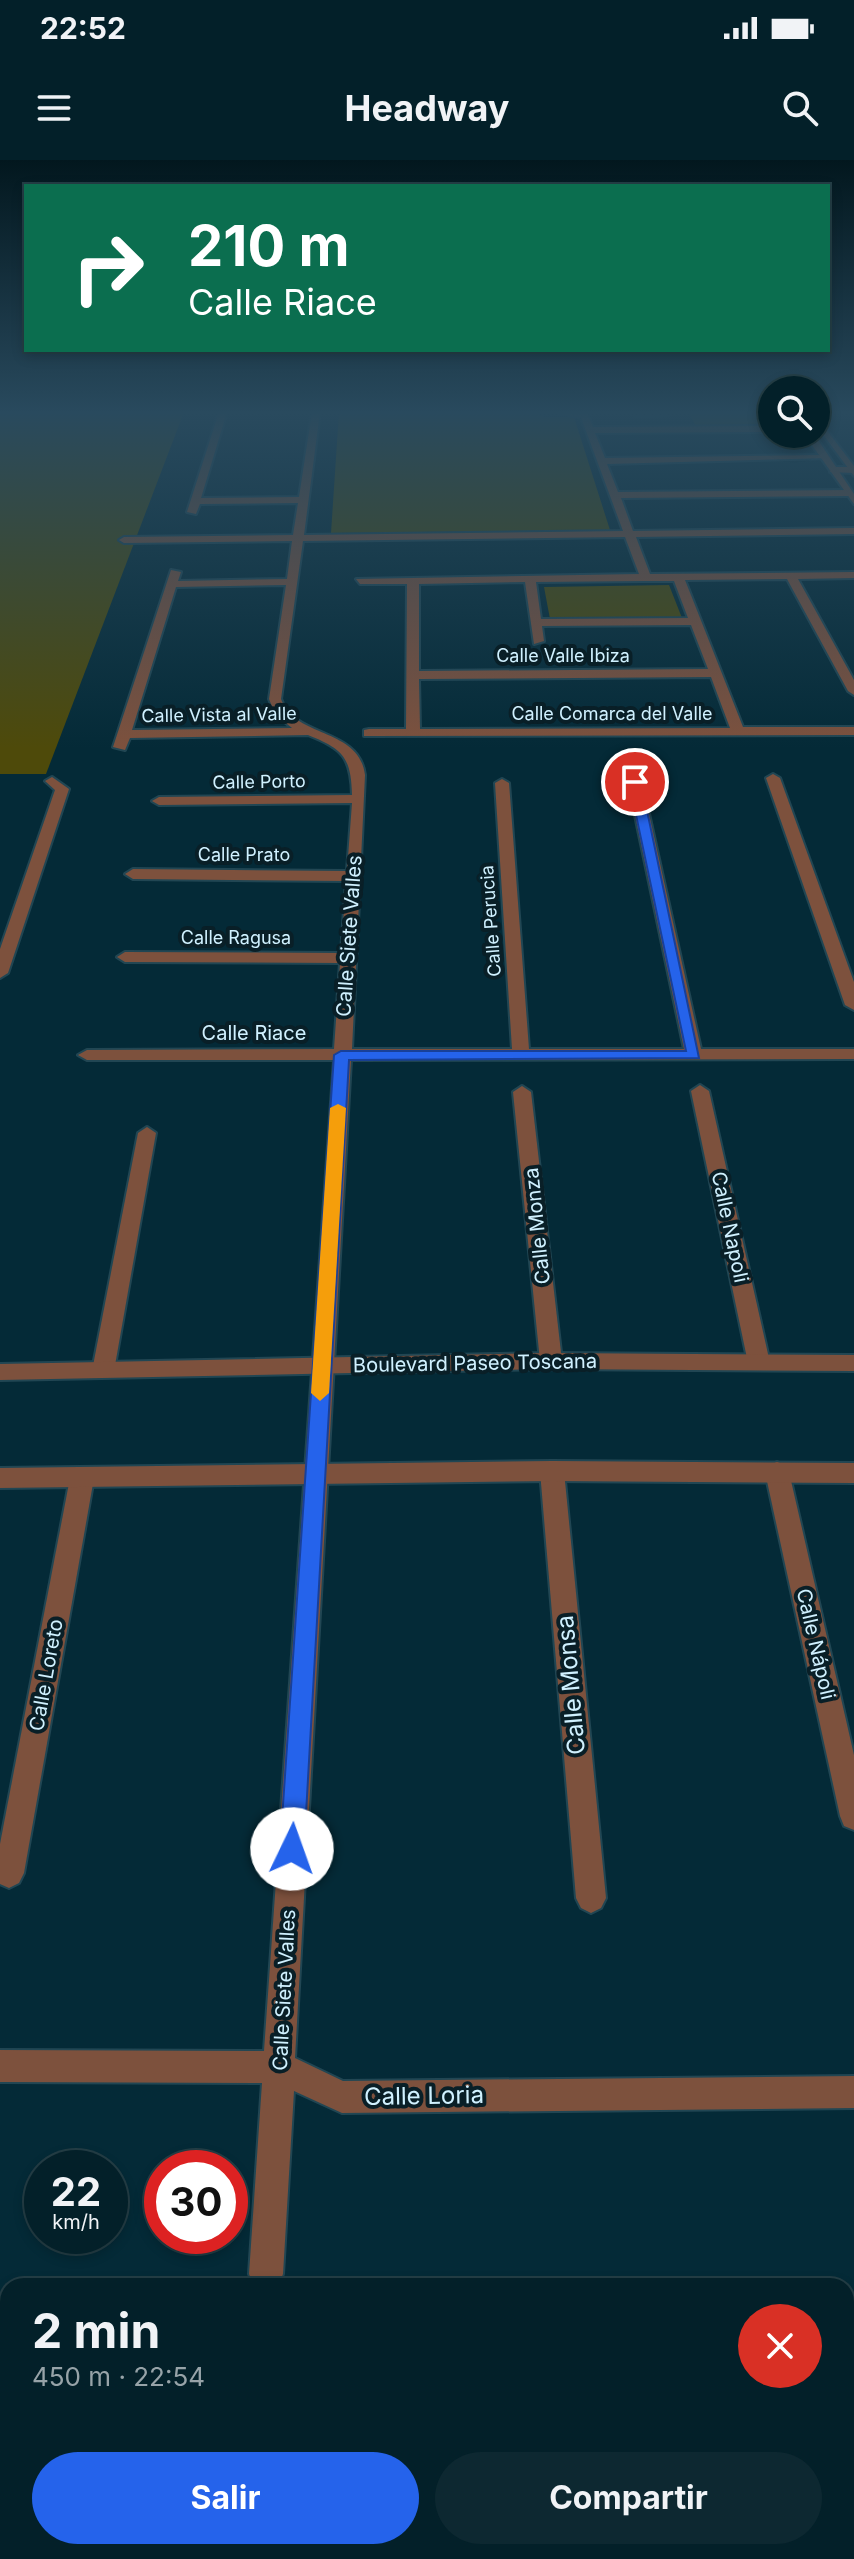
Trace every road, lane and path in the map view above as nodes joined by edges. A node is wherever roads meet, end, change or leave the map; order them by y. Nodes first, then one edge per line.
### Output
1 (300, 524) edge
2 (625, 524) edge
3 (854, 531) edge
4 (629, 533) junction
5 (298, 537) junction
6 (124, 540) dead end
7 (854, 575) edge
8 (791, 576) junction
9 (678, 577) junction
10 (646, 578) junction
11 (530, 579) junction
12 (360, 581) dead end
13 (413, 581) junction
14 (291, 582) junction
15 (695, 621) junction
16 (536, 623) junction
17 (538, 641) dead end
18 (714, 673) junction
19 (412, 675) junction
20 (854, 691) edge
21 (738, 731) junction
22 (854, 731) edge
23 (315, 732) junction
24 (413, 732) junction
25 (369, 733) dead end
26 (773, 778) dead end
27 (52, 781) dead end
28 (635, 782) dead end
29 (502, 783) dead end
30 (359, 799) junction
31 (159, 801) dead end
32 (133, 874) dead end
33 (354, 876) junction
34 (125, 957) dead end
35 (348, 958) junction
36 (2, 962) edge
37 (854, 1005) edge
38 (854, 1054) edge
39 (87, 1055) dead end
40 (341, 1055) junction
41 (694, 1055) junction
42 (521, 1056) junction
43 (700, 1091) dead end
44 (522, 1092) dead end
45 (147, 1133) dead end
46 (551, 1361) junction
47 (759, 1363) junction
48 (854, 1363) edge
49 (322, 1366) junction
50 (103, 1371) junction
51 (0, 1372) edge
52 (552, 1471) junction
53 (777, 1472) junction
54 (854, 1473) edge
55 (315, 1475) junction
56 (0, 1478) edge
57 (82, 1478) junction
58 (854, 1816) edge
59 (9, 1873) dead end
60 (591, 1898) dead end
61 (0, 2066) edge
62 (279, 2067) junction
63 (854, 2092) edge
64 (266, 2274) dead end

1 - 5 street, Calle Siete Valles
2 - 4 street
3 - 4 street
4 - 5 street
4 - 10 street
5 - 6 street
5 - 14 street, Calle Siete Valles
7 - 8 street
8 - 9 street
8 - 20 street
9 - 10 street
9 - 15 street
10 - 11 street
11 - 13 street
11 - 16 street
12 - 13 street
13 - 19 street
14 - 23 street, Calle Siete Valles
14 - 23 street, Calle Vista al Valle
15 - 16 street
15 - 18 street
16 - 17 street
18 - 19 street, Calle Valle Ibiza
18 - 21 street
19 - 24 street
21 - 22 street, Calle Comarca del Valle
21 - 24 street, Calle Comarca del Valle
23 - 30 street, Calle Siete Valles
24 - 25 street, Calle Comarca del Valle
26 - 37 street
27 - 36 street
28 - 41 street
29 - 42 street, Calle Perucia
30 - 31 street, Calle Porto
30 - 33 street, Calle Siete Valles
32 - 33 street, Calle Prato
33 - 35 street, Calle Siete Valles
34 - 35 street, Calle Ragusa
35 - 40 street, Calle Siete Valles
38 - 41 street, Calle Riace
39 - 40 street, Calle Riace
40 - 42 street, Calle Riace
40 - 49 street, Calle Siete Valles
41 - 42 street, Calle Riace
43 - 47 street, Calle Napoli
44 - 46 street, Calle Monza
45 - 50 street
46 - 47 street, Boulevard Paseo Toscana
46 - 49 street, Boulevard Paseo Toscana
47 - 48 street, Boulevard Paseo Toscana
49 - 50 street, Boulevard Paseo Toscana
49 - 55 street, Calle Siete Valles
50 - 51 street, Boulevard Paseo Toscana
52 - 53 street
52 - 55 street
52 - 60 street, Calle Monsa
53 - 54 street
53 - 58 street, Calle Nápoli
55 - 57 street
55 - 62 street, Calle Siete Valles
56 - 57 street
57 - 59 street, Calle Loreto
61 - 62 street, Calle Loria
62 - 63 street, Calle Loria
62 - 64 street, Calle Siete Valles

